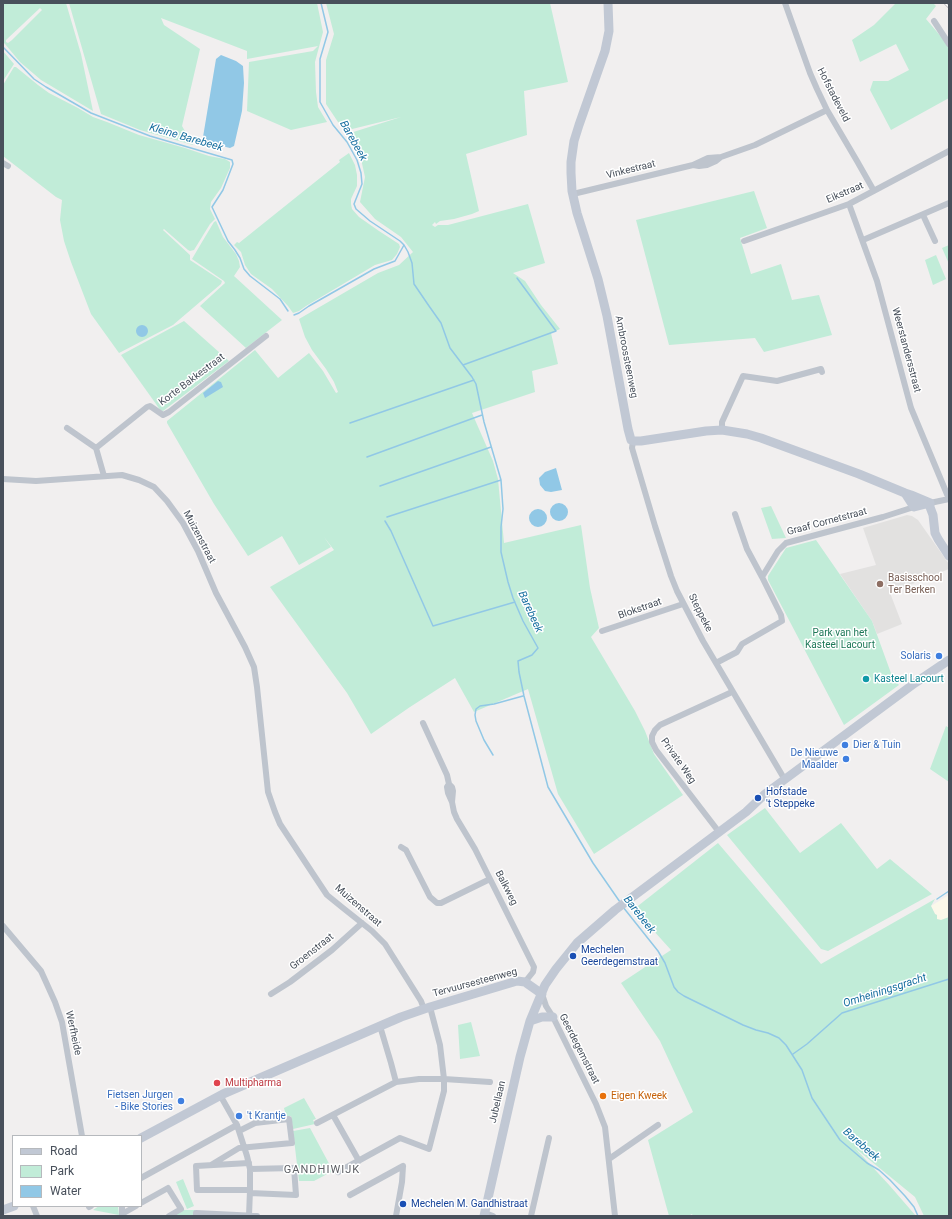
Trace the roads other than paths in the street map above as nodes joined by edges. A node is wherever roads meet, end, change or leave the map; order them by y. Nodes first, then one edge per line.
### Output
1 (608, 3) edge
2 (785, 3) edge
3 (934, 21) dead end
4 (949, 44) edge
5 (827, 110) junction
6 (949, 151) edge
7 (874, 191) junction
8 (573, 194) junction
9 (849, 204) junction
10 (949, 204) edge
11 (924, 214) junction
12 (863, 240) junction
13 (935, 241) dead end
14 (744, 242) dead end
15 (266, 336) dead end
16 (822, 372) dead end
17 (67, 428) dead end
18 (722, 430) junction
19 (633, 441) junction
20 (96, 448) junction
21 (104, 476) junction
22 (3, 479) edge
23 (905, 493) junction
24 (949, 499) edge
25 (930, 503) junction
26 (914, 507) junction
27 (735, 514) dead end
28 (949, 556) edge
29 (762, 577) junction
30 (683, 604) junction
31 (602, 631) dead end
32 (949, 656) edge
33 (949, 660) edge
34 (716, 663) junction
35 (915, 683) junction
36 (732, 692) junction
37 (423, 723) dead end
38 (785, 780) junction
39 (719, 832) junction
40 (401, 847) dead end
41 (490, 879) junction
42 (362, 923) junction
43 (3, 926) edge
44 (525, 982) junction
45 (271, 994) dead end
46 (542, 994) junction
47 (427, 1008) junction
48 (553, 1017) junction
49 (530, 1021) junction
50 (380, 1026) junction
51 (444, 1079) junction
52 (396, 1082) junction
53 (490, 1082) dead end
54 (220, 1095) junction
55 (333, 1115) junction
56 (318, 1123) dead end
57 (658, 1125) dead end
58 (238, 1128) junction
59 (82, 1135) edge
60 (142, 1137) edge
61 (549, 1138) dead end
62 (245, 1147) junction
63 (609, 1160) junction
64 (358, 1161) junction
65 (211, 1165) junction
66 (249, 1166) junction
67 (338, 1172) dead end
68 (142, 1177) edge
69 (250, 1192) junction
70 (350, 1195) dead end
71 (142, 1202) edge
72 (134, 1207) edge
73 (122, 1215) edge
74 (487, 1215) edge
75 (169, 1216) edge
76 (196, 1216) edge
77 (249, 1216) edge
78 (257, 1216) edge
79 (396, 1216) edge
80 (531, 1216) edge
81 (615, 1216) edge

1 - 8 street, Ambroossteenweg
2 - 5 street, Hofstadeveld
3 - 4 street
5 - 7 street, Hofstadeveld
5 - 8 street, Vinkestraat
6 - 7 street, Eikstraat
7 - 9 street, Eikstraat
8 - 19 street, Ambroossteenweg
9 - 12 street, Weerstandersstraat
9 - 14 street, Eikstraat
10 - 11 street
11 - 12 street
11 - 13 street
12 - 24 street, Weerstandersstraat
15 - 20 street, Korte Bakkestraat
16 - 18 street
17 - 20 street
18 - 19 street
18 - 23 street
19 - 30 street, Steppeke
20 - 21 street
21 - 22 street, Muizenstraat
21 - 42 street, Muizenstraat
23 - 25 street
23 - 26 street
24 - 25 street
25 - 26 street
25 - 28 street
26 - 29 street, Graaf Cornetstraat
27 - 29 street
29 - 34 street
30 - 31 street, Blokstraat
30 - 34 street, Steppeke
32 - 35 street
33 - 35 street
34 - 36 street, Steppeke
35 - 38 street
36 - 38 street, Steppeke
36 - 39 street, Private Weg
37 - 41 street, Balkweg
38 - 39 street
39 - 46 street
40 - 41 street
41 - 44 street, Balkweg
42 - 45 street, Groenstraat
42 - 47 street, Muizenstraat
43 - 59 street, Werfheide
44 - 46 street, Tervuursesteenweg
44 - 47 street, Tervuursesteenweg
46 - 48 street, Geerdegemstraat
46 - 49 street, Jubellaan
47 - 50 street, Tervuursesteenweg
47 - 51 street, Muizenstraat
48 - 49 street
48 - 63 street, Geerdegemstraat
49 - 74 street, Jubellaan
50 - 52 street
50 - 54 street, Tervuursesteenweg
51 - 52 street
51 - 53 street
51 - 64 street, Muizenstraat
52 - 55 street
54 - 58 street
54 - 60 street, Tervuursesteenweg
55 - 56 street
55 - 64 street
57 - 63 street
58 - 62 street
58 - 62 street
58 - 68 street
61 - 80 street
62 - 65 street
62 - 66 street
63 - 81 street, Geerdegemstraat
64 - 67 street
65 - 66 street
65 - 69 street
66 - 69 street
66 - 69 street
69 - 77 street
70 - 79 street
71 - 75 street
72 - 73 street
76 - 77 street
77 - 78 street

